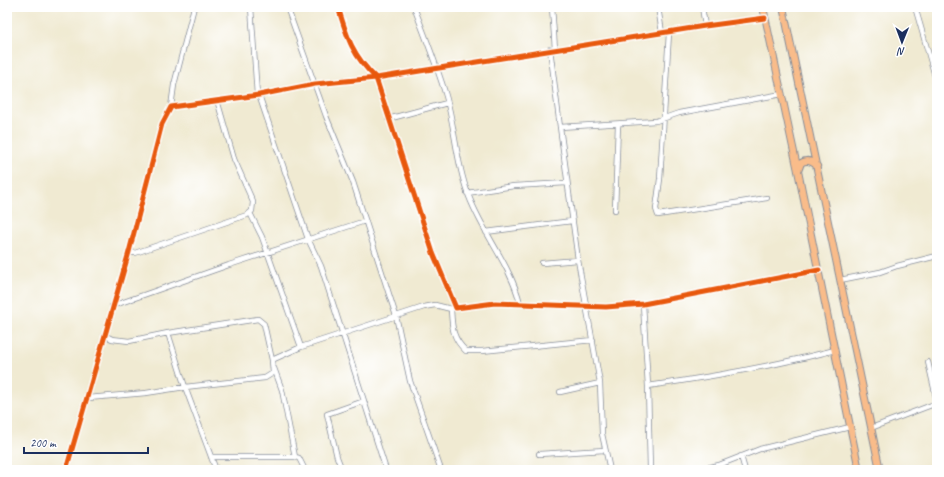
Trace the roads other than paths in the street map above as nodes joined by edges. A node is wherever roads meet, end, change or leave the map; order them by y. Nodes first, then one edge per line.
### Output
1 (194, 7) edge
2 (251, 7) edge
3 (288, 7) edge
4 (338, 7) edge
5 (414, 7) edge
6 (552, 7) edge
7 (658, 7) edge
8 (702, 7) edge
9 (763, 7) edge
10 (784, 7) edge
11 (915, 7) edge
12 (765, 18) junction
13 (705, 26) junction
14 (662, 33) junction
15 (669, 33) junction
16 (553, 49) junction
17 (435, 68) junction
18 (936, 76) edge
19 (376, 78) junction
20 (937, 82) edge
21 (315, 84) junction
22 (782, 94) junction
23 (258, 95) junction
24 (217, 100) junction
25 (448, 103) junction
26 (171, 107) junction
27 (664, 118) junction
28 (388, 119) junction
29 (618, 124) junction
30 (560, 127) junction
31 (817, 166) junction
32 (798, 171) junction
33 (568, 183) junction
34 (467, 192) junction
35 (768, 198) dead end
36 (615, 210) dead end
37 (250, 214) junction
38 (365, 221) junction
39 (572, 221) junction
40 (486, 232) junction
41 (308, 239) junction
42 (129, 252) junction
43 (268, 253) junction
44 (937, 256) edge
45 (578, 260) junction
46 (542, 263) dead end
47 (819, 270) junction
48 (840, 280) junction
49 (520, 303) junction
50 (643, 304) junction
51 (112, 306) junction
52 (587, 306) junction
53 (453, 308) junction
54 (396, 316) junction
55 (168, 333) junction
56 (342, 333) junction
57 (104, 335) junction
58 (593, 340) junction
59 (301, 347) junction
60 (835, 350) junction
61 (272, 360) junction
62 (928, 362) dead end
63 (273, 367) junction
64 (600, 383) junction
65 (648, 386) junction
66 (185, 387) junction
67 (560, 392) dead end
68 (88, 398) junction
69 (364, 401) junction
70 (937, 402) edge
71 (850, 427) junction
72 (871, 428) junction
73 (605, 450) junction
74 (539, 454) dead end
75 (741, 456) junction
76 (211, 457) junction
77 (296, 457) junction
78 (66, 470) edge
79 (212, 470) edge
80 (216, 470) edge
81 (305, 470) edge
82 (342, 470) edge
83 (386, 470) edge
84 (441, 470) edge
85 (610, 470) edge
86 (650, 470) edge
87 (698, 470) edge
88 (745, 470) edge
89 (859, 470) edge
90 (880, 470) edge

1 - 26 street
2 - 23 street
3 - 21 street
4 - 19 street
5 - 17 street
6 - 16 street
7 - 14 street
8 - 13 street
9 - 12 highway
10 - 31 highway
11 - 18 street
12 - 13 street
12 - 22 highway
13 - 15 street
14 - 15 street
14 - 16 street
15 - 27 street
16 - 17 street
16 - 30 street
17 - 19 street
17 - 25 street
18 - 20 street
19 - 21 street
19 - 28 street
21 - 23 street
21 - 38 street
22 - 27 street
22 - 32 highway
23 - 24 street
23 - 41 street
24 - 26 street
24 - 37 street
25 - 28 street
25 - 34 street
26 - 42 street
27 - 29 street
27 - 35 street
28 - 53 street
29 - 30 street
29 - 36 street
30 - 33 street
31 - 32 highway
31 - 48 highway
32 - 47 highway
33 - 34 street
33 - 39 street
34 - 40 street
37 - 42 street
37 - 43 street
38 - 41 street
38 - 54 street
39 - 40 street
39 - 45 street
40 - 49 street
41 - 43 street
41 - 56 street
42 - 51 street
43 - 51 street
43 - 59 street
44 - 48 street
45 - 46 street
45 - 52 street
47 - 50 street
47 - 60 highway
48 - 72 highway
49 - 52 street
49 - 53 street
50 - 52 street
50 - 65 street
51 - 57 street
52 - 58 street
53 - 54 street
53 - 58 street
54 - 56 street
54 - 84 street
55 - 57 street
55 - 61 street
55 - 66 street
56 - 59 street
56 - 69 street
57 - 68 street
58 - 64 street
59 - 61 street
60 - 65 street
60 - 71 highway
61 - 63 street
62 - 70 street
63 - 66 street
63 - 77 street
64 - 67 street
64 - 73 street
65 - 86 street
66 - 68 street
66 - 76 street
68 - 78 street
69 - 82 street
69 - 83 street
70 - 72 street
71 - 75 street
71 - 89 highway
72 - 90 highway
73 - 74 street
73 - 85 street
75 - 87 street
75 - 88 street
76 - 77 street
76 - 80 street
77 - 81 street
79 - 80 street

